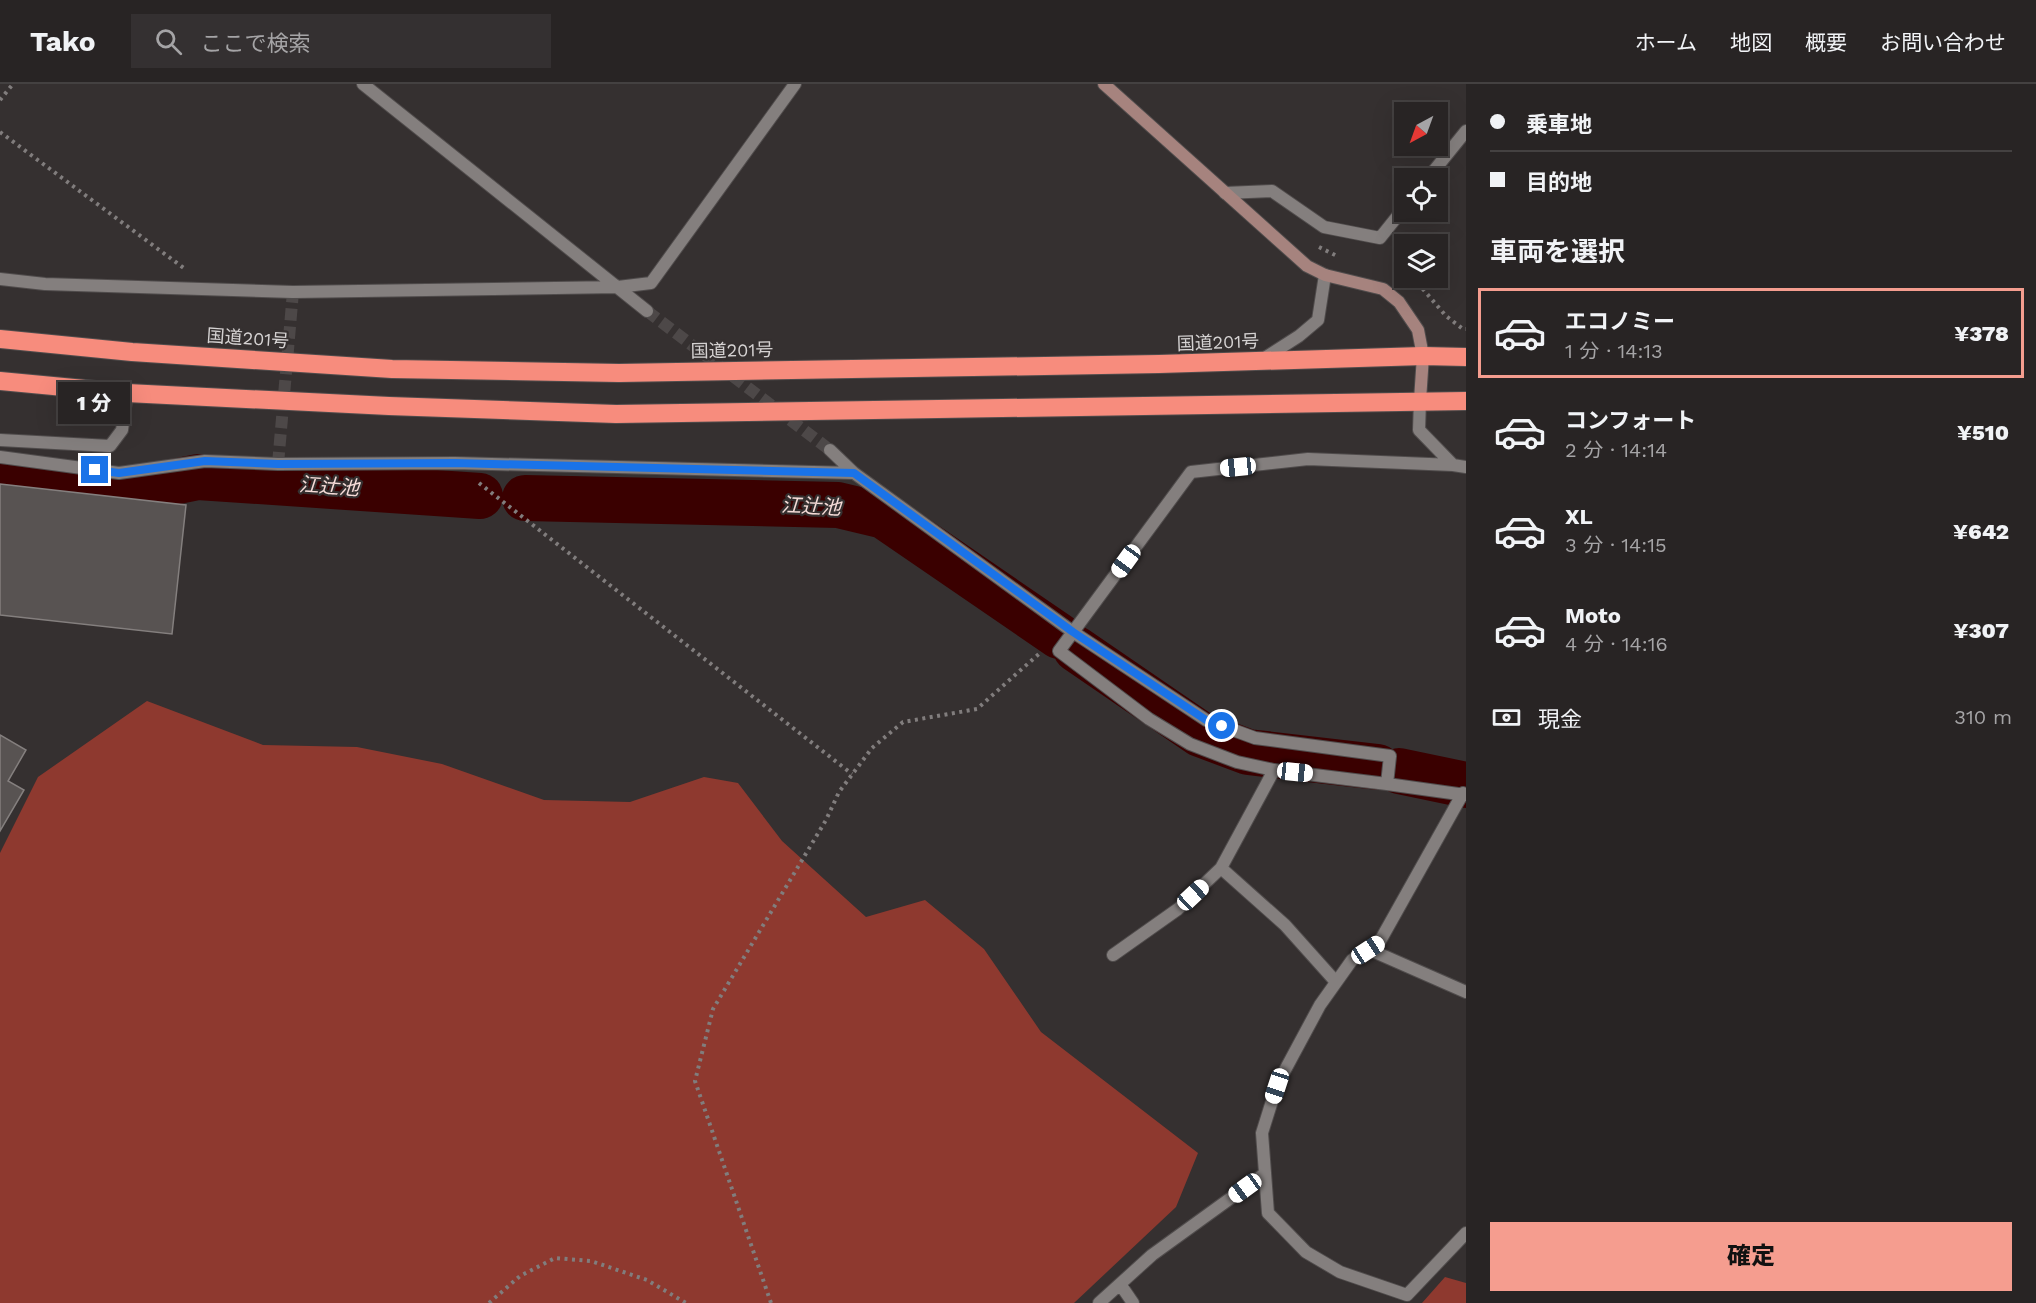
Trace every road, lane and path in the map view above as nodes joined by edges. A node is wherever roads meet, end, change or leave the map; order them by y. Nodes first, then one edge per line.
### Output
1 (13, 84) edge
2 (363, 84) edge
3 (795, 84) edge
4 (1104, 84) edge
5 (0, 100) edge
6 (1466, 131) edge
7 (0, 132) edge
8 (1436, 168) edge
9 (1225, 194) junction
10 (1394, 220) edge
11 (1325, 275) junction
12 (0, 279) edge
13 (618, 287) junction
14 (1422, 288) edge
15 (211, 289) junction
16 (647, 311) tunnel mouth
17 (1466, 329) edge
18 (0, 339) edge
19 (1423, 356) junction
20 (1466, 357) edge
21 (1260, 361) junction
22 (0, 381) edge
23 (127, 393) junction
24 (1420, 400) junction
25 (1466, 401) edge
26 (0, 440) edge
27 (830, 450) tunnel mouth
28 (0, 457) edge
29 (455, 463) junction
30 (1453, 465) junction
31 (1466, 467) edge
32 (854, 473) junction
33 (1073, 632) junction
34 (1059, 651) junction
35 (1274, 770) junction
36 (852, 774) junction
37 (1387, 784) junction
38 (1464, 794) edge
39 (1221, 868) junction
40 (1368, 950) junction
41 (1113, 955) dead end
42 (1336, 982) junction
43 (1466, 992) edge
44 (1264, 1174) junction
45 (1466, 1233) edge
46 (1120, 1284) junction
47 (489, 1303) edge
48 (686, 1303) edge
49 (771, 1303) edge
50 (1099, 1303) edge
51 (1133, 1303) edge

1 - 5 path
2 - 13 street
3 - 13 street
4 - 9 street
6 - 8 street
7 - 15 path
9 - 10 street
9 - 11 street
11 - 19 street
11 - 21 street
12 - 15 street
13 - 15 street
13 - 16 street
14 - 17 path
18 - 21 highway, 国道201号
19 - 20 highway, 国道201号
19 - 21 highway, 国道201号
19 - 24 street
22 - 23 highway
23 - 24 highway
23 - 26 street
24 - 25 highway
24 - 30 street
27 - 32 street
28 - 29 street
29 - 32 street
29 - 36 path
30 - 31 street
30 - 33 street
32 - 33 street
33 - 34 street
33 - 37 street
34 - 35 street
34 - 36 path
35 - 37 street
35 - 39 street
36 - 49 path
37 - 38 street
38 - 40 street
39 - 41 street
39 - 42 street
40 - 42 street
40 - 43 street
42 - 44 street
44 - 45 street
44 - 46 street
46 - 50 street
46 - 51 street
47 - 48 path

